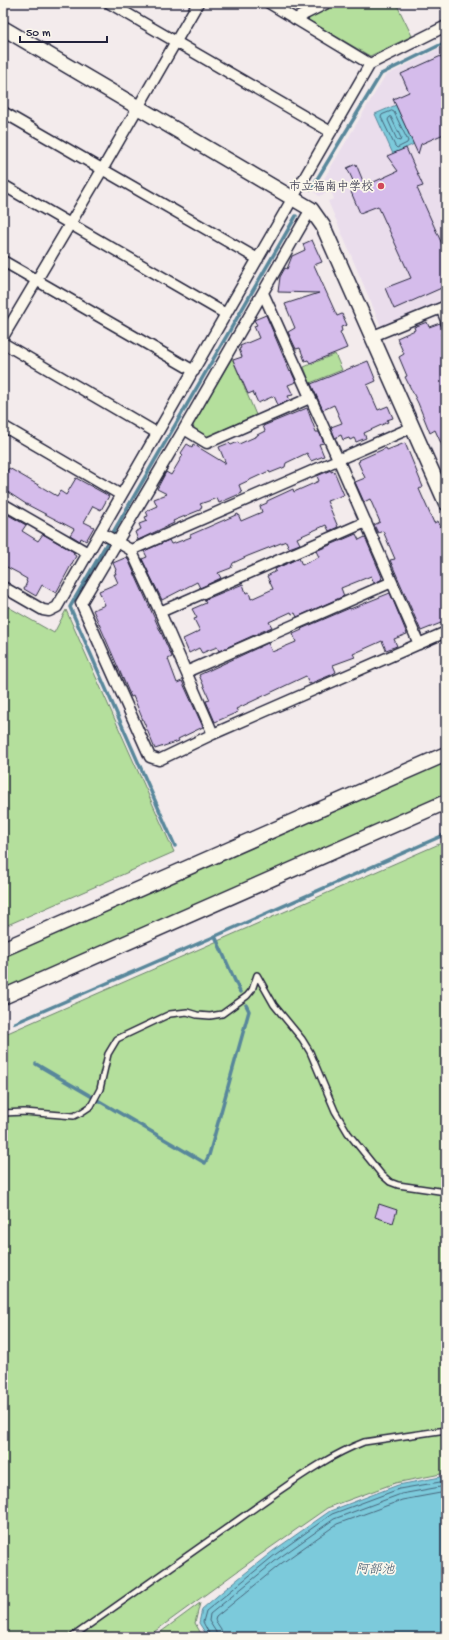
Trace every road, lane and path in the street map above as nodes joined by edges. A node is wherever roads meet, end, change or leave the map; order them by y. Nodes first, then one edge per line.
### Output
1 (109, 3) edge
2 (198, 3) edge
3 (269, 3) edge
4 (327, 3) edge
5 (294, 18) junction
6 (446, 26) edge
7 (3, 28) edge
8 (175, 41) junction
9 (370, 64) junction
10 (138, 106) junction
11 (3, 112) edge
12 (331, 132) junction
13 (102, 170) junction
14 (3, 185) edge
15 (294, 198) junction
16 (311, 209) junction
17 (70, 224) junction
18 (258, 259) junction
19 (3, 261) edge
20 (36, 280) junction
21 (263, 293) junction
22 (444, 307) edge
23 (226, 314) junction
24 (446, 320) edge
25 (373, 336) junction
26 (3, 337) edge
27 (3, 343) edge
28 (194, 371) junction
29 (310, 398) junction
30 (3, 426) edge
31 (413, 427) junction
32 (184, 430) junction
33 (157, 433) junction
34 (338, 459) junction
35 (122, 495) junction
36 (446, 501) edge
37 (3, 504) edge
38 (366, 522) junction
39 (109, 538) junction
40 (131, 550) junction
41 (88, 553) junction
42 (392, 582) junction
43 (3, 587) edge
44 (160, 612) junction
45 (446, 632) edge
46 (419, 644) junction
47 (186, 672) junction
48 (213, 734) junction
49 (446, 754) edge
50 (446, 802) edge
51 (3, 949) edge
52 (3, 997) edge
53 (3, 1113) edge
54 (446, 1192) edge
55 (446, 1430) edge
56 (72, 1637) edge

1 - 8 street
2 - 8 street
3 - 5 street
4 - 5 street
5 - 9 street
6 - 9 street
7 - 10 street
8 - 10 street
8 - 12 street
9 - 12 street
10 - 13 street
10 - 15 street
11 - 13 street
12 - 15 street
13 - 17 street
13 - 18 street
14 - 17 street
15 - 16 street
15 - 18 street
16 - 21 street
16 - 25 street
17 - 20 street
17 - 23 street
18 - 23 street
19 - 20 street
20 - 26 street
20 - 28 street
21 - 29 street
21 - 32 street
22 - 24 street
22 - 25 street
23 - 28 street
25 - 31 street
27 - 33 street
28 - 33 street
29 - 32 street
29 - 34 street
30 - 35 street
31 - 34 street
31 - 36 street
32 - 39 street
33 - 35 street
34 - 38 street
34 - 40 street
35 - 39 street
37 - 41 street
38 - 42 street
38 - 44 street
39 - 40 street
39 - 41 street
39 - 48 street
40 - 44 street
41 - 43 street
42 - 46 street
42 - 47 street
44 - 47 street
45 - 46 street
46 - 48 street
47 - 48 street
49 - 51 street
50 - 52 street
53 - 54 lane
55 - 56 lane

